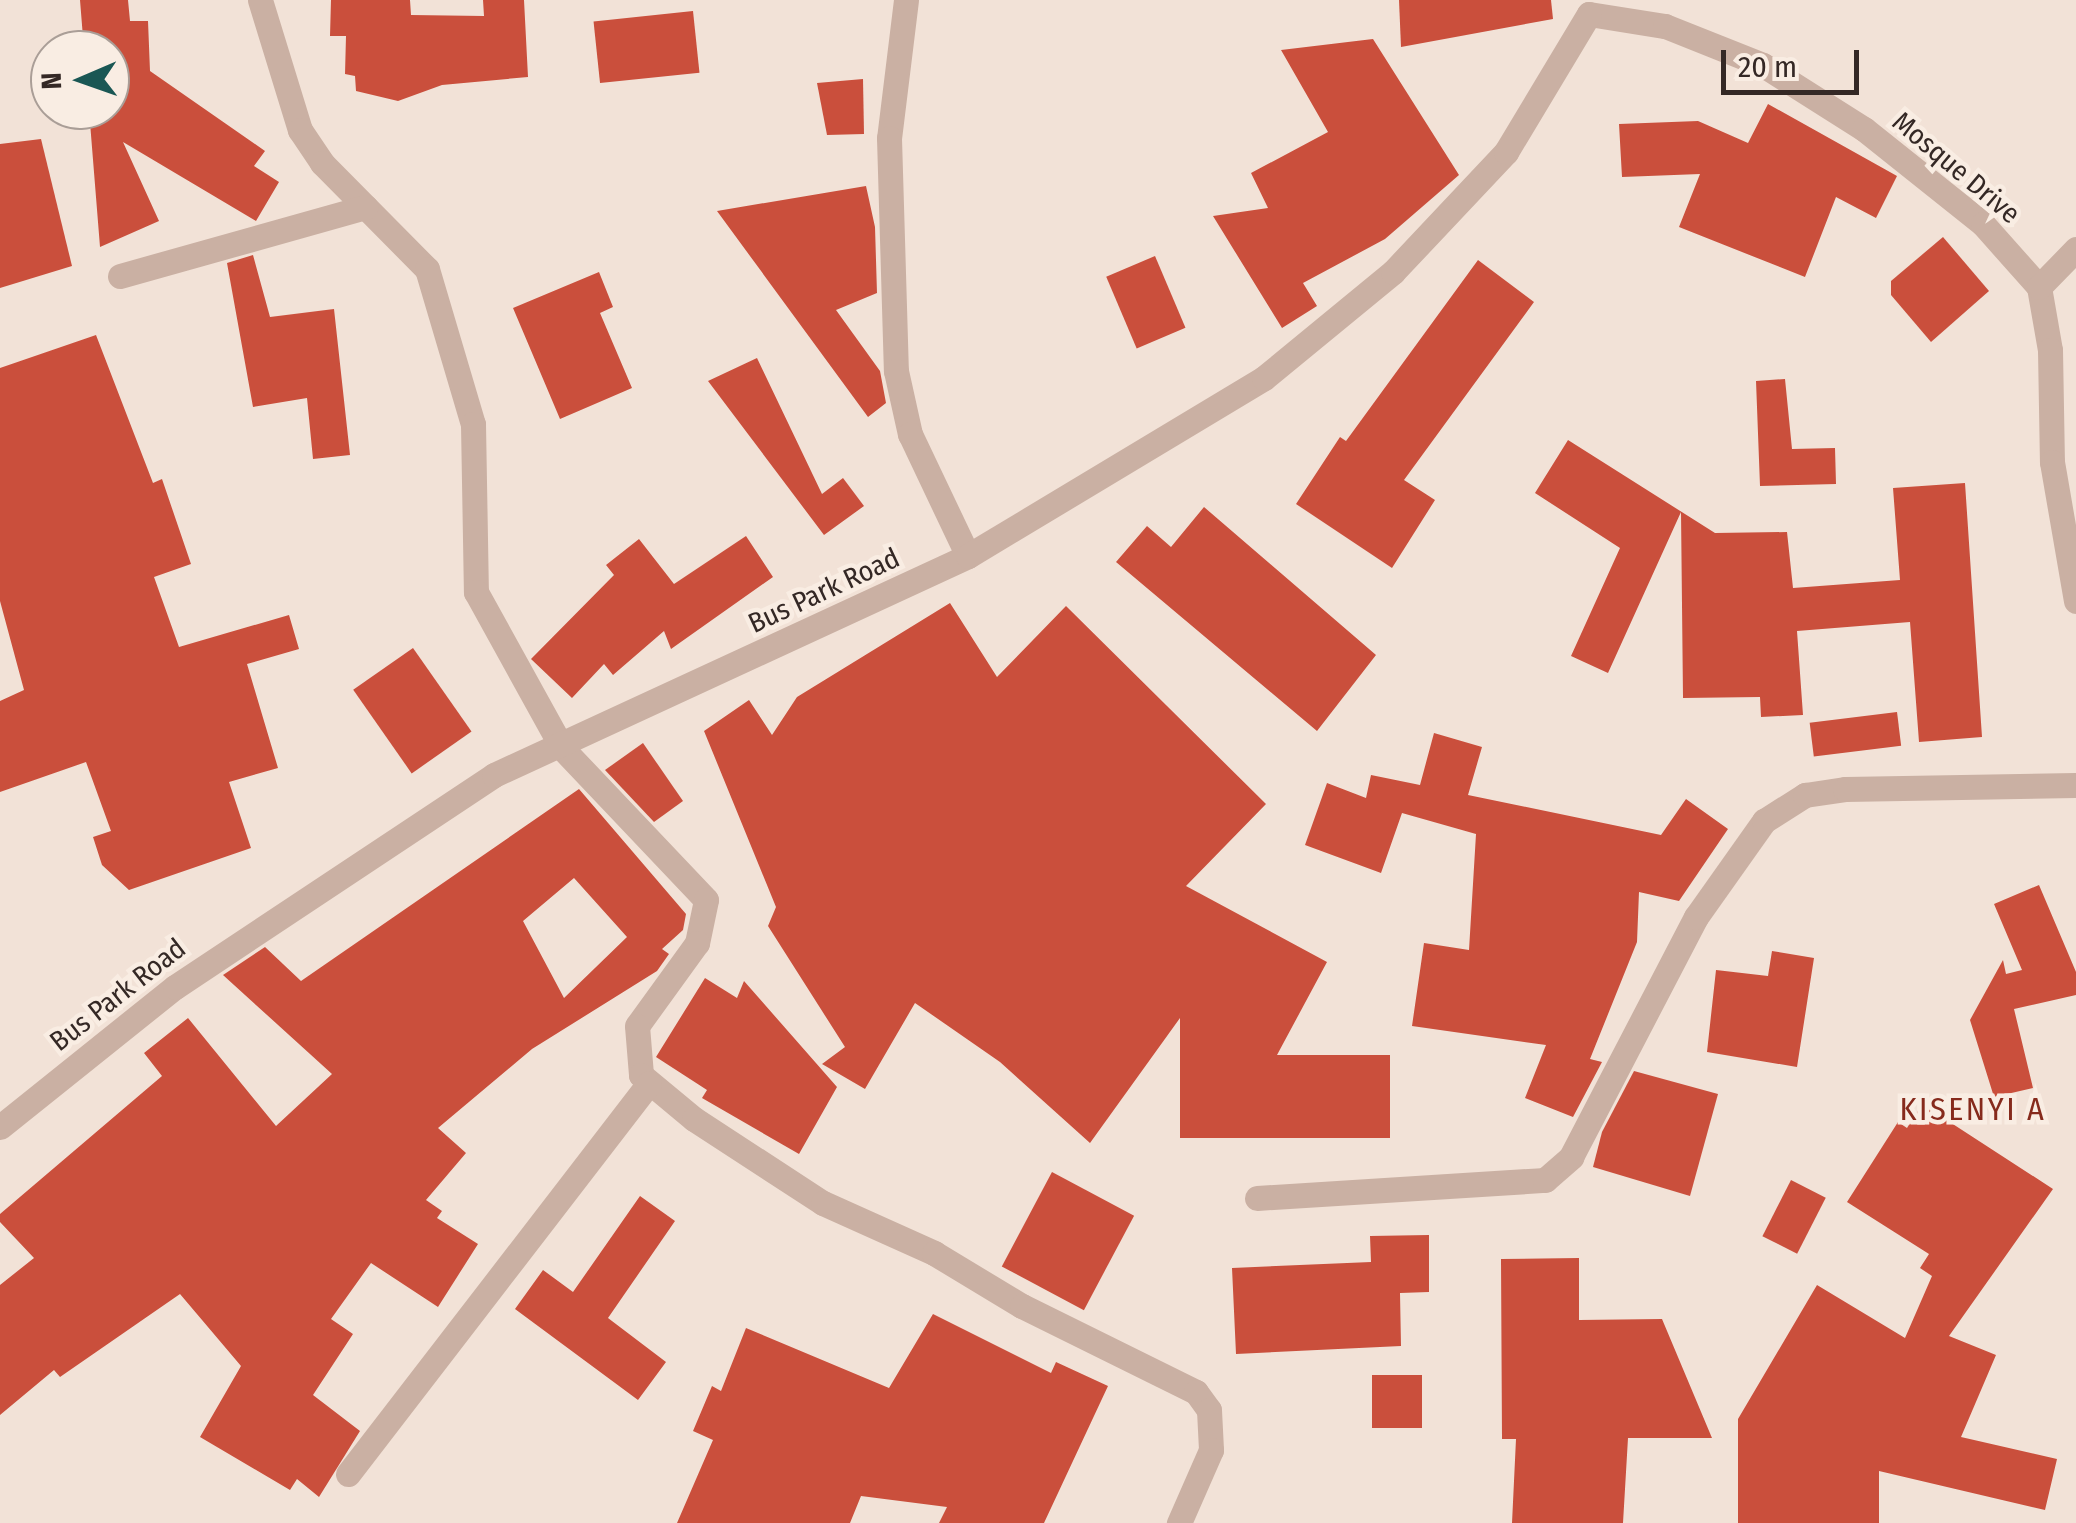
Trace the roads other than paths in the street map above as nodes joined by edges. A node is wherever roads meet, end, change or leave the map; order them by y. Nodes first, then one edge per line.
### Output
1 (260, 0) edge
2 (906, 0) edge
3 (1587, 7) edge
4 (365, 208) junction
5 (2076, 249) edge
6 (120, 276) dead end
7 (2039, 287) junction
8 (968, 556) junction
9 (2076, 601) edge
10 (562, 748) junction
11 (2076, 785) edge
12 (649, 1084) junction
13 (0, 1127) edge
14 (1257, 1198) dead end
15 (348, 1474) dead end
16 (1179, 1523) edge

1 - 4 street
2 - 8 street
3 - 7 street, Mosque Drive
3 - 8 street, Bus Park Road
4 - 6 street
4 - 10 street
5 - 7 street
7 - 9 street
8 - 10 street, Bus Park Road
10 - 12 street
10 - 13 street, Bus Park Road
11 - 14 street
12 - 15 street
12 - 16 street

